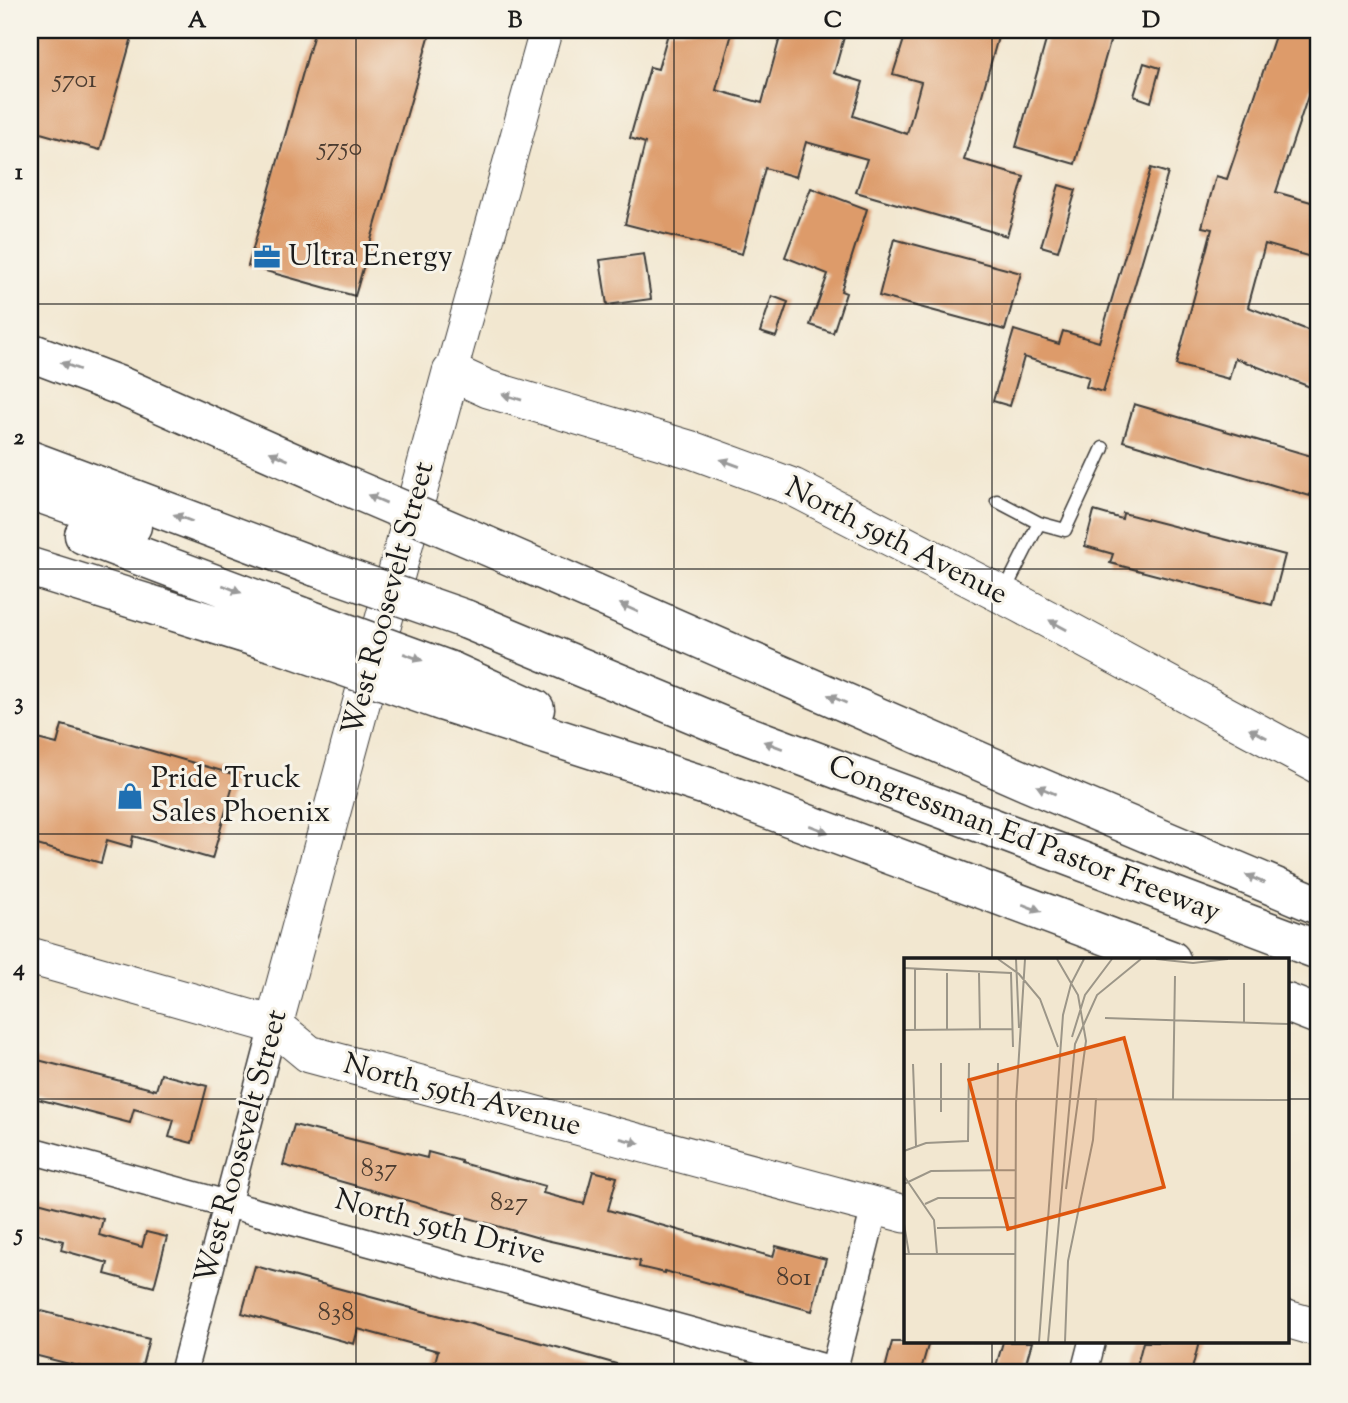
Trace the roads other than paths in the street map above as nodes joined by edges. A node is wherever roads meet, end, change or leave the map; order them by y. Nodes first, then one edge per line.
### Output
1 (546, 30) edge
2 (30, 352) edge
3 (451, 372) junction
4 (1103, 447) dead end
5 (30, 460) edge
6 (30, 490) edge
7 (997, 501) dead end
8 (30, 515) edge
9 (1039, 523) junction
10 (30, 567) edge
11 (30, 593) edge
12 (1002, 595) junction
13 (302, 619) junction
14 (450, 670) junction
15 (1318, 765) edge
16 (709, 788) junction
17 (1318, 905) edge
18 (1318, 950) edge
19 (30, 956) edge
20 (1166, 958) edge
21 (1288, 1003) edge
22 (1318, 1015) edge
23 (274, 1025) junction
24 (30, 1150) edge
25 (227, 1204) junction
26 (890, 1210) edge
27 (1288, 1319) edge
28 (1318, 1328) edge
29 (1091, 1344) edge
30 (833, 1371) edge
31 (183, 1373) edge
32 (1084, 1373) edge

1 - 3 street, West Roosevelt Street
17 -> 2 highway, bridge
12 -> 3 main road, North 59th Avenue
3 - 23 main road, West Roosevelt Street
4 - 9 lane
13 -> 5 highway
6 - 13 highway
7 - 9 lane
8 -> 13 highway
9 - 12 lane
10 - 13 highway
11 - 13 highway
15 -> 12 main road, North 59th Avenue
13 - 14 highway, bridge
13 - 14 highway, bridge
13 - 14 highway
14 - 16 highway
14 - 16 highway
18 -> 14 highway, Congressman Ed Pastor Freeway
16 -> 20 highway, Congressman Ed Pastor Freeway
19 - 23 main road, North 59th Avenue
21 - 22 highway
23 - 25 street, West Roosevelt Street
23 -> 26 main road, North 59th Avenue
24 - 25 street, North 59th Drive
25 - 30 street, North 59th Drive
25 - 31 street, West Roosevelt Street
26 - 30 street
27 - 28 main road
29 - 32 street

